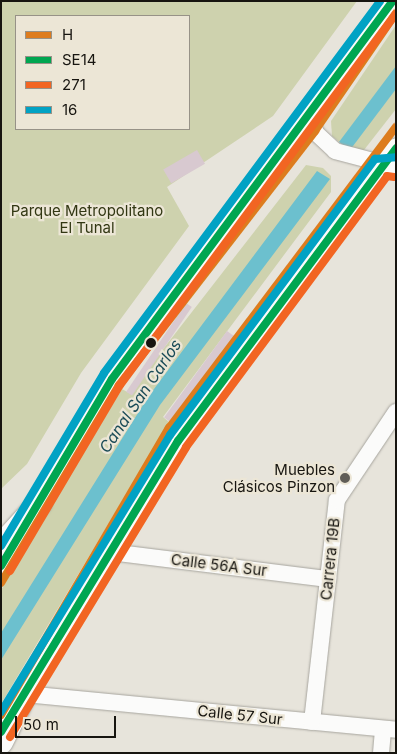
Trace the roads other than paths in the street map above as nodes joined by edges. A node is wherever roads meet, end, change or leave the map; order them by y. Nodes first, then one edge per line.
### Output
1 (393, 1) edge
2 (310, 115) junction
3 (396, 148) edge
4 (390, 166) edge
5 (396, 412) edge
6 (40, 503) junction
7 (1, 546) edge
8 (110, 552) junction
9 (1, 566) edge
10 (328, 579) junction
11 (25, 694) junction
12 (312, 722) junction
13 (389, 730) edge
14 (1, 732) edge
15 (1, 742) edge
16 (381, 753) edge

1 - 2 main road
2 - 4 street
2 - 6 main road
3 - 4 main road
4 - 8 main road
5 - 10 street, Carrera 19B
6 - 7 highway
6 - 9 main road
8 - 10 street, Calle 56A Sur
8 - 11 main road
10 - 12 street, Carrera 19B
11 - 12 street, Calle 57 Sur
11 - 14 main road
11 - 15 highway
12 - 13 street, Calle 57 Sur
13 - 16 street

